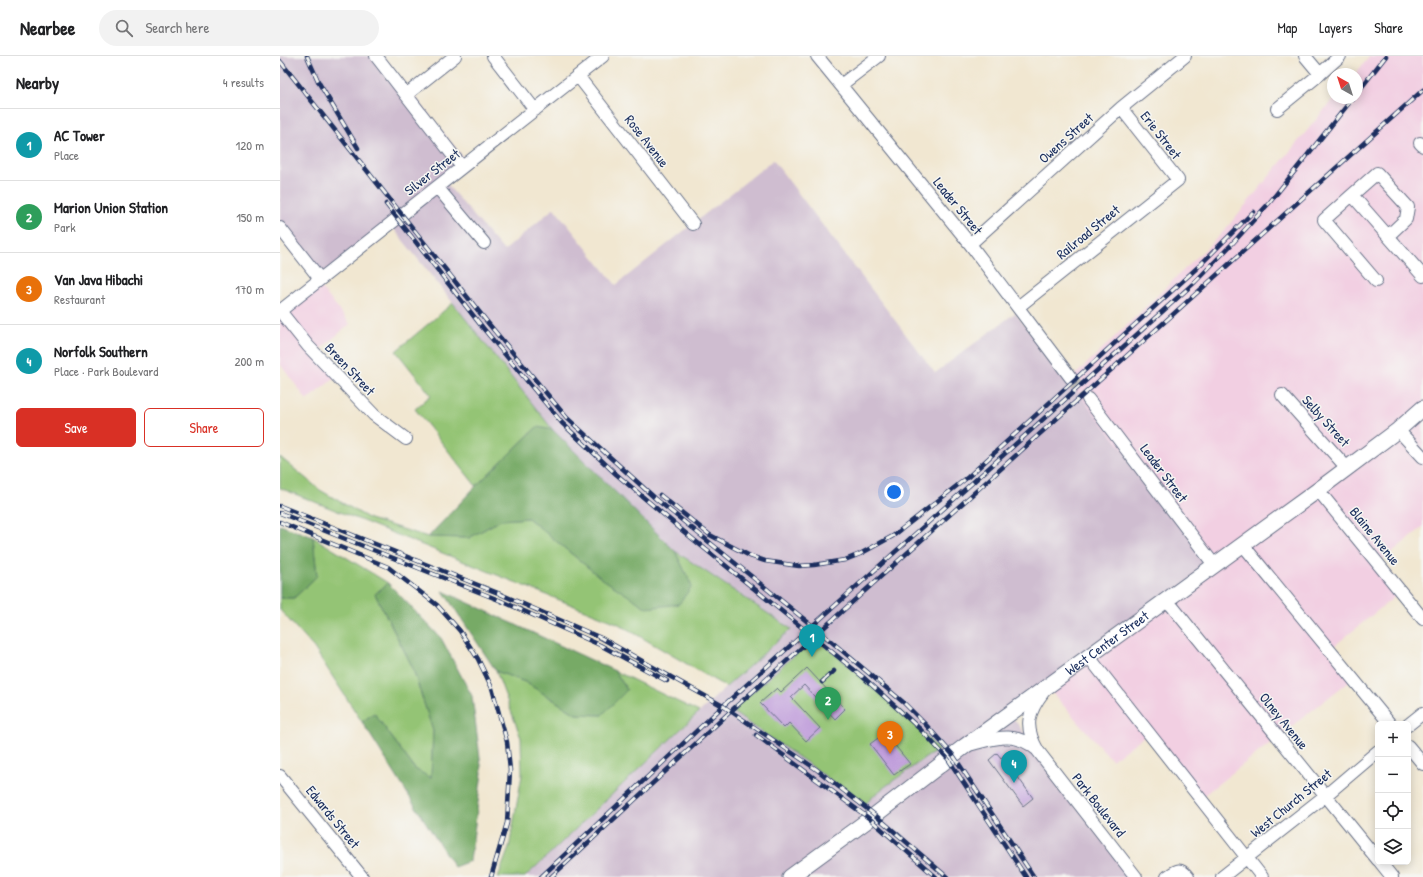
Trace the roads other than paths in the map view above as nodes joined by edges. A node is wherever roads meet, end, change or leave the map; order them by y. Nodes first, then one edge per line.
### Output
1 (376, 56) edge
2 (455, 56) edge
3 (493, 56) edge
4 (602, 56) edge
5 (817, 56) edge
6 (879, 56) edge
7 (1185, 56) edge
8 (1305, 56) edge
9 (1340, 56) edge
10 (1320, 74) junction
11 (578, 76) junction
12 (841, 85) junction
13 (406, 95) junction
14 (1121, 108) junction
15 (1277, 109) dead end
16 (535, 110) junction
17 (462, 167) junction
18 (1178, 180) joint
19 (437, 187) junction
20 (1352, 195) junction
21 (693, 224) dead end
22 (280, 228) edge
23 (1388, 236) junction
24 (484, 243) dead end
25 (970, 244) junction
26 (1423, 276) edge
27 (320, 279) junction
28 (1376, 281) dead end
29 (1018, 307) junction
30 (280, 311) edge
31 (1071, 378) tunnel mouth
32 (1282, 395) dead end
33 (1088, 399) tunnel mouth
34 (1423, 408) edge
35 (1398, 430) junction
36 (406, 439) dead end
37 (1423, 457) edge
38 (1347, 468) junction
39 (1318, 490) junction
40 (1243, 545) junction
41 (1215, 566) junction
42 (1167, 600) junction
43 (1423, 619) edge
44 (1089, 657) junction
45 (1047, 687) junction
46 (1423, 713) edge
47 (1388, 721) edge
48 (1411, 723) edge
49 (965, 746) junction
50 (1411, 750) edge
51 (1038, 751) junction
52 (1375, 754) edge
53 (1423, 764) edge
54 (280, 776) edge
55 (1325, 796) junction
56 (1375, 856) edge
57 (1246, 858) junction
58 (1382, 865) edge
59 (362, 877) edge
60 (790, 877) edge
61 (1136, 877) edge
62 (1167, 877) edge
63 (1188, 877) edge
64 (1222, 877) edge
65 (1262, 877) edge
66 (1392, 877) edge

1 - 13 street
2 - 13 street
3 - 16 street
4 - 11 street, Silver Street
5 - 12 street, Leader Street
6 - 12 street
7 - 14 street, Owens Street
8 - 10 street
9 - 10 street
10 - 15 street
11 - 16 street, Silver Street
11 - 21 street, Rose Avenue
12 - 25 street, Leader Street
13 - 17 street
14 - 18 street, Erie Street
14 - 25 street, Owens Street
16 - 17 street, Silver Street
17 - 19 street, Silver Street
18 - 29 street, Railroad Street
19 - 24 street
19 - 27 street, Silver Street
20 - 23 street
20 - 23 street
20 - 28 street
22 - 27 street
23 - 26 street
25 - 29 street, Leader Street
27 - 30 street, Silver Street
29 - 31 street, Leader Street
30 - 36 street, Breen Street
32 - 38 street, Selby Street
33 - 41 street, Leader Street
34 - 35 main road, West Center Street
35 - 37 street
35 - 38 main road, West Center Street
38 - 39 main road, West Center Street
39 - 40 main road, West Center Street
39 - 43 street, Blaine Avenue
40 - 41 main road, West Center Street
40 - 47 street
41 - 42 main road, West Center Street
42 - 44 main road, West Center Street
42 - 55 street, Olney Avenue
44 - 45 main road, West Center Street
44 - 57 street
45 - 49 main road, West Center Street
45 - 51 street, Park Boulevard
46 - 48 street
49 - 51 street, Park Boulevard
49 - 60 main road, West Center Street
50 - 53 street
51 - 61 street, Park Boulevard
52 - 55 street, West Church Street
54 - 59 street, Edwards Street
55 - 56 street, Olney Avenue
55 - 57 street, West Church Street
57 - 64 street, West Church Street
57 - 65 street
58 - 66 street, Olney Avenue
62 - 63 street

